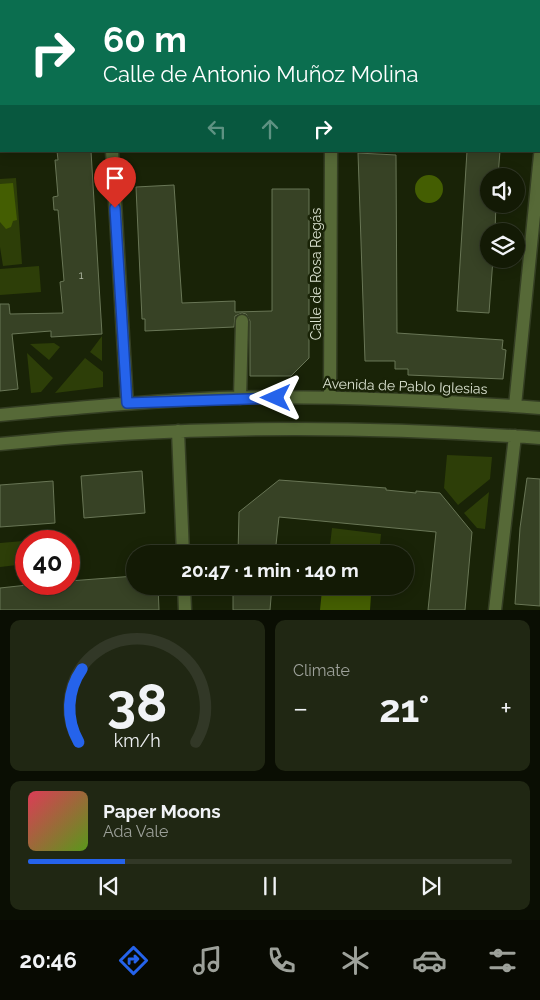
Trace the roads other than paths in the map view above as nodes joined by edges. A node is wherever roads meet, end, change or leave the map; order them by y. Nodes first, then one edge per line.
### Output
1 (112, 152) edge
2 (331, 152) edge
3 (540, 156) edge
4 (242, 321) dead end
5 (330, 397) junction
6 (240, 398) junction
7 (127, 403) junction
8 (515, 406) junction
9 (540, 408) edge
10 (0, 415) edge
11 (178, 431) junction
12 (516, 436) junction
13 (540, 438) edge
14 (0, 444) edge
15 (183, 545) edge
16 (184, 595) edge
17 (185, 610) edge
18 (496, 610) edge

1 - 7 street
2 - 5 street, Calle de Rosa Regás
3 - 8 street
4 - 6 street
5 - 6 street, Avenida de Pablo Iglesias
5 - 8 street, Avenida de Pablo Iglesias
6 - 7 street, Avenida de Pablo Iglesias
7 - 10 street, Avenida de Pablo Iglesias
8 - 9 street, Avenida de Pablo Iglesias
11 - 12 street
11 - 14 street
11 - 15 street
12 - 13 street
12 - 18 street
16 - 17 street

